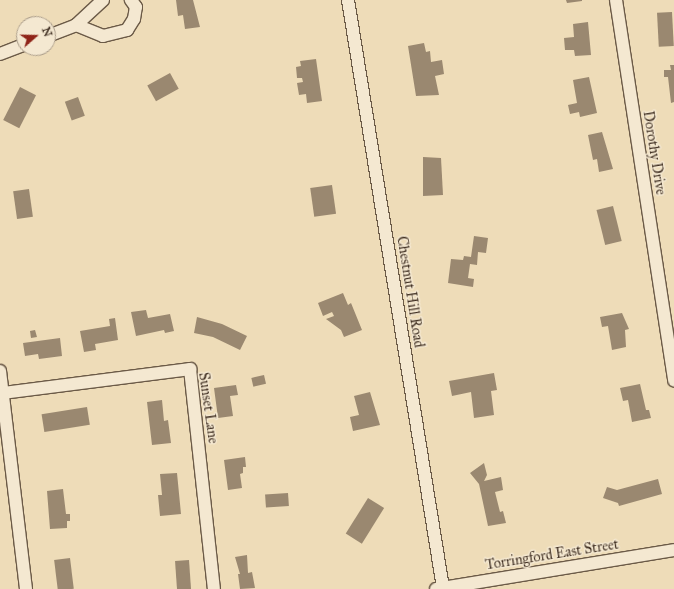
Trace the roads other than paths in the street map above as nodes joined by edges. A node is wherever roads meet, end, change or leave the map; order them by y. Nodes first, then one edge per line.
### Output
1 (104, 0) edge
2 (131, 0) edge
3 (348, 0) edge
4 (616, 0) edge
5 (76, 25) junction
6 (56, 33) edge
7 (16, 48) edge
8 (0, 54) edge
9 (0, 372) edge
10 (674, 381) edge
11 (3, 393) junction
12 (674, 550) edge
13 (439, 588) edge
14 (26, 589) edge
15 (214, 589) edge

1 - 5 street
2 - 5 street
3 - 13 street, Chestnut Hill Road
4 - 10 street, Dorothy Drive
5 - 6 street
7 - 8 street
9 - 11 street
11 - 14 street
11 - 15 street, Sunset Lane
12 - 13 street, Torringford East Street

